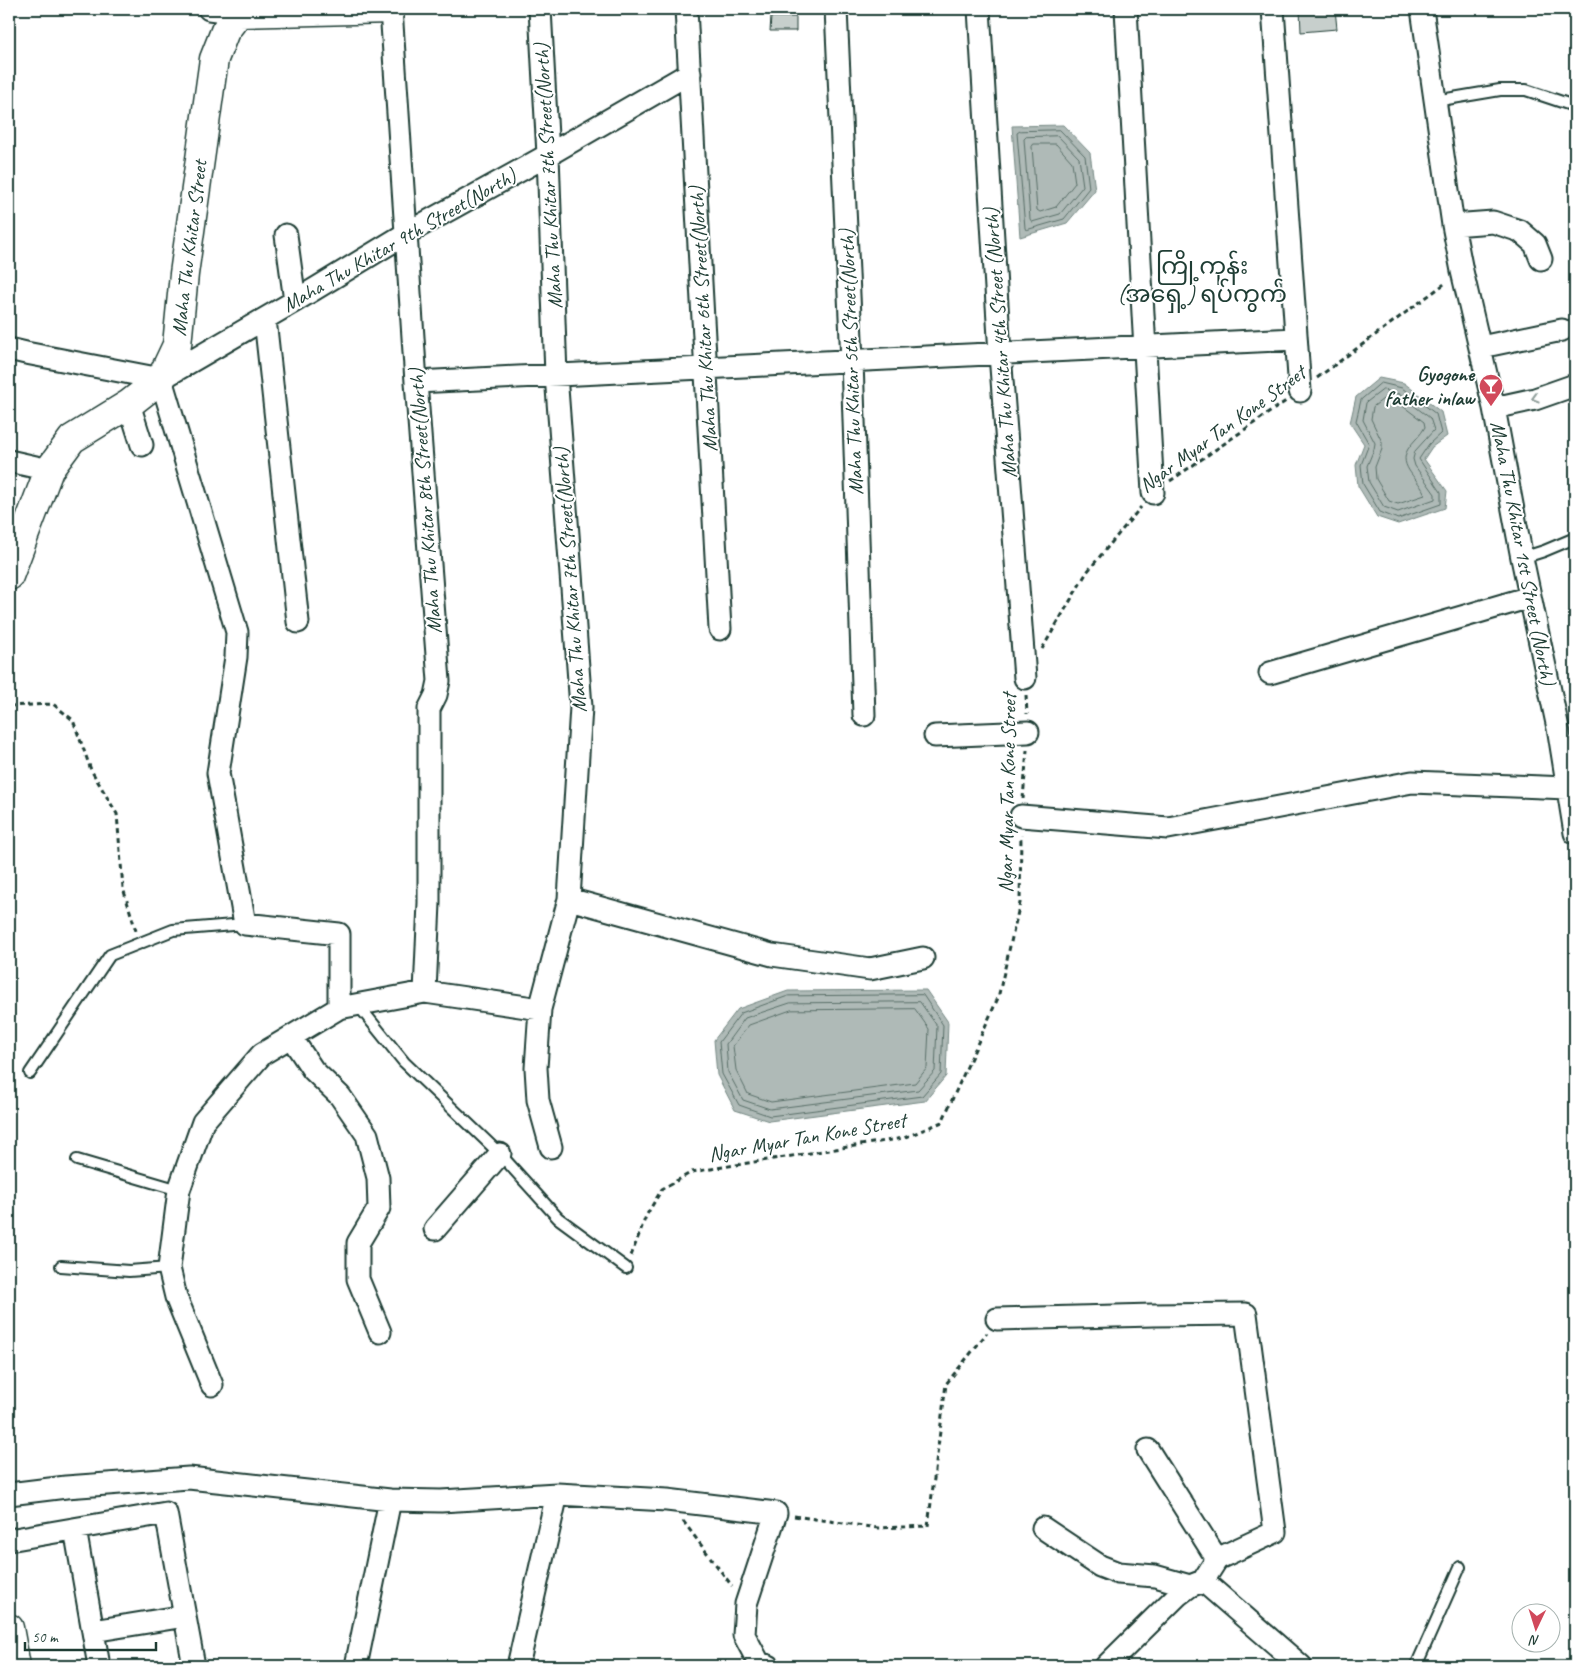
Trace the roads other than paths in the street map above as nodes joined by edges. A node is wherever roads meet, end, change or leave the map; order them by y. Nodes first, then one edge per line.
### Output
1 (209, 9) edge
2 (391, 9) edge
3 (540, 9) edge
4 (686, 9) edge
5 (836, 9) edge
6 (979, 9) edge
7 (1126, 9) edge
8 (1273, 9) edge
9 (1422, 9) edge
10 (239, 11) edge
11 (690, 73) junction
12 (1435, 101) junction
13 (1575, 109) edge
14 (548, 155) junction
15 (1453, 225) junction
16 (407, 233) junction
17 (286, 235) dead end
18 (1541, 260) dead end
19 (294, 301) junction
20 (264, 319) junction
21 (1562, 330) dead end
22 (1296, 339) junction
23 (1144, 347) junction
24 (1481, 347) junction
25 (9, 348) edge
26 (1000, 354) junction
27 (852, 361) junction
28 (706, 368) junction
29 (556, 375) junction
30 (161, 378) junction
31 (416, 382) junction
32 (1575, 385) edge
33 (1300, 391) road end
34 (129, 404) junction
35 (1494, 408) junction
36 (142, 444) dead end
37 (9, 461) edge
38 (49, 470) junction
39 (1153, 493) road end
40 (1575, 538) edge
41 (1522, 558) junction
42 (9, 576) edge
43 (1530, 597) junction
44 (298, 622) dead end
45 (720, 629) dead end
46 (1270, 673) dead end
47 (1025, 678) road end
48 (864, 715) dead end
49 (1028, 732) road end
50 (935, 736) dead end
51 (1567, 788) junction
52 (1021, 816) road end
53 (1575, 833) edge
54 (569, 899) junction
55 (245, 924) junction
56 (923, 958) dead end
57 (425, 992) junction
58 (348, 1006) junction
59 (540, 1009) junction
60 (291, 1037) junction
61 (30, 1073) dead end
62 (551, 1147) dead end
63 (500, 1154) junction
64 (77, 1160) dead end
65 (179, 1190) junction
66 (435, 1229) dead end
67 (61, 1266) dead end
68 (169, 1268) junction
69 (626, 1268) road end
70 (997, 1319) road end
71 (380, 1332) dead end
72 (212, 1384) dead end
73 (1148, 1450) dead end
74 (9, 1494) edge
75 (557, 1494) junction
76 (390, 1500) junction
77 (1044, 1528) dead end
78 (75, 1529) junction
79 (9, 1540) edge
80 (1217, 1559) junction
81 (1460, 1567) dead end
82 (1197, 1583) junction
83 (185, 1616) junction
84 (9, 1628) edge
85 (93, 1631) junction
86 (761, 1665) edge
87 (16, 1666) edge
88 (99, 1666) edge
89 (194, 1666) edge
90 (356, 1666) edge
91 (518, 1666) edge
92 (1106, 1666) edge
93 (1301, 1666) edge
94 (1416, 1666) edge

1 - 10 street
2 - 10 street
2 - 16 street, Maha Thu Khitar 8th Street(North)
3 - 14 street, Maha Thu Khitar 7th Street(North)
4 - 11 street, Maha Thu Khitar 6th Street(North)
5 - 27 street, Maha Thu Khitar 5th Street(North)
6 - 26 street, Maha Thu Khitar 4th Street (North)
7 - 23 street
8 - 22 street
9 - 12 street, Maha Thu Khitar 1st Street (North)
10 - 30 street, Maha Thu Khitar Street
11 - 14 street, Maha Thu Khitar 9th Street(North)
11 - 28 street, Maha Thu Khitar 6th Street(North)
12 - 13 lane
12 - 15 street, Maha Thu Khitar 1st Street (North)
14 - 16 street, Maha Thu Khitar 9th Street(North)
14 - 29 street, Maha Thu Khitar 7th Street(North)
15 - 18 street
15 - 24 street, Maha Thu Khitar 1st Street (North)
16 - 19 street, Maha Thu Khitar 9th Street(North)
16 - 31 street, Maha Thu Khitar 8th Street(North)
17 - 19 street
19 - 20 street, Maha Thu Khitar 9th Street(North)
20 - 30 street, Maha Thu Khitar 9th Street(North)
20 - 44 street
21 - 24 street
22 - 23 street
22 - 33 street
23 - 26 street
23 - 39 street
24 - 35 street, Maha Thu Khitar 1st Street (North)
25 - 30 street
26 - 27 street
26 - 47 street, Maha Thu Khitar 4th Street (North)
27 - 28 street
27 - 48 street, Maha Thu Khitar 5th Street(North)
28 - 29 street
28 - 45 street, Maha Thu Khitar 6th Street(North)
29 - 31 street
29 - 54 street, Maha Thu Khitar 7th Street(North)
30 - 34 street, Maha Thu Khitar Street
30 - 55 street
31 - 57 street, Maha Thu Khitar 8th Street(North)
32 -> 35 street
34 - 36 street
34 - 38 street, Maha Thu Khitar Street
35 - 41 street, Maha Thu Khitar 1st Street (North)
37 - 38 street
38 - 42 street, Maha Thu Khitar Street
40 - 41 lane
41 - 43 street, Maha Thu Khitar 1st Street (North)
43 - 46 street
43 - 51 street, Maha Thu Khitar 1st Street (North)
49 - 50 street
51 - 52 street
51 - 53 street, Maha Thu Khitar 1st Street (North)
54 - 56 street
54 - 59 street, Maha Thu Khitar 7th Street(North)
55 - 58 street
55 - 61 lane
57 - 58 street
57 - 59 street
58 - 60 street
58 - 63 lane
59 - 62 street, Maha Thu Khitar 7th Street(North)
60 - 65 street
60 - 71 street
63 - 66 street
63 - 69 lane
64 - 65 lane
65 - 68 street
67 - 68 lane
68 - 72 street
70 - 80 street
73 - 80 street
74 - 76 street
75 - 76 street
75 - 86 street
75 - 91 street
76 - 90 street
77 - 82 street
78 - 79 street
78 - 83 street
78 - 85 street
80 - 82 street
81 - 94 lane
82 - 92 street
82 - 93 street
83 - 85 street
83 - 89 street
84 - 87 street
85 - 88 street

